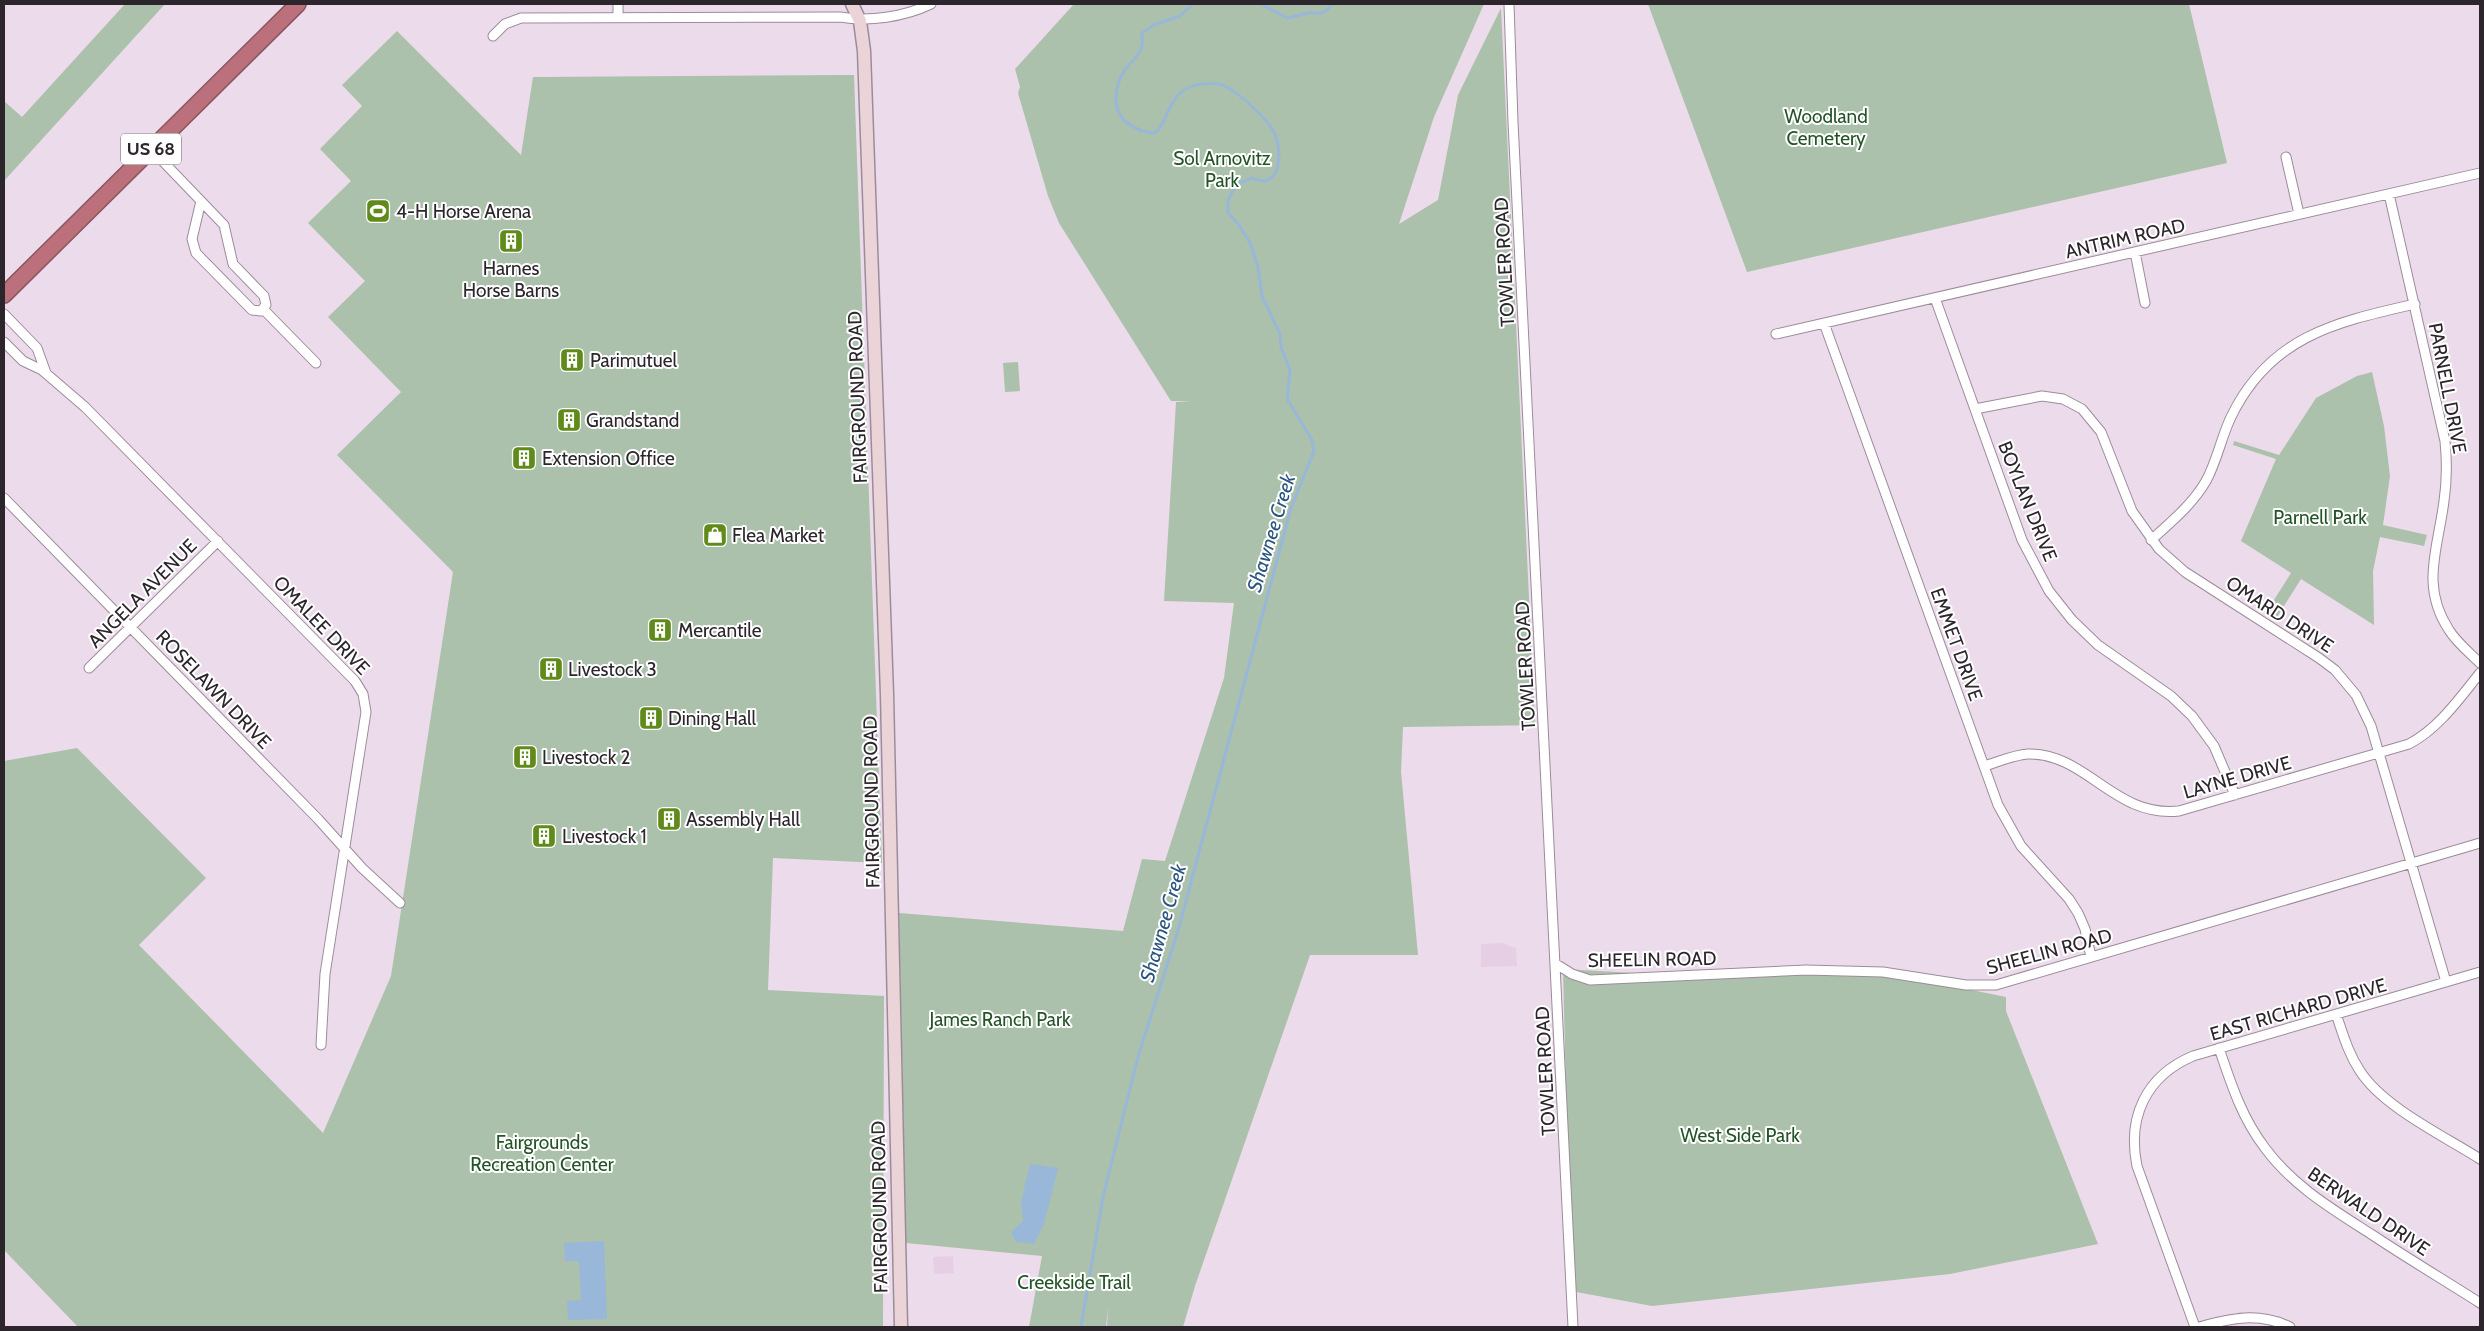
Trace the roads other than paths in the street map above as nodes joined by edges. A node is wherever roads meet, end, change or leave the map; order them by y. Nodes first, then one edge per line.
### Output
1 (298, 4) edge
2 (618, 4) edge
3 (852, 4) edge
4 (931, 4) edge
5 (1509, 4) edge
6 (618, 16) junction
7 (860, 21) junction
8 (493, 36) dead end
9 (150, 149) junction
10 (2286, 157) dead end
11 (2480, 173) edge
12 (2389, 194) junction
13 (201, 201) junction
14 (2299, 214) junction
15 (2135, 252) junction
16 (4, 295) edge
17 (1935, 298) junction
18 (2145, 303) dead end
19 (2415, 304) junction
20 (263, 309) junction
21 (4, 314) edge
22 (1824, 323) junction
23 (1776, 334) dead end
24 (4, 342) edge
25 (316, 362) dead end
26 (46, 373) junction
27 (1975, 409) junction
28 (4, 498) edge
29 (2152, 540) junction
30 (218, 541) junction
31 (131, 627) junction
32 (2480, 663) edge
33 (89, 668) dead end
34 (2480, 673) edge
35 (2379, 753) junction
36 (1984, 766) junction
37 (2235, 795) junction
38 (2480, 843) edge
39 (344, 848) junction
40 (2412, 863) junction
41 (400, 902) dead end
42 (2091, 957) junction
43 (1556, 964) junction
44 (2480, 972) edge
45 (2446, 982) junction
46 (2336, 1014) junction
47 (321, 1045) dead end
48 (2220, 1048) junction
49 (2480, 1159) edge
50 (2480, 1303) edge
51 (901, 1327) edge
52 (1573, 1327) edge
53 (2195, 1327) edge
54 (2199, 1327) edge
55 (2290, 1327) edge

1 - 9 highway, US 68
2 - 6 street
3 - 7 street, FAIRGROUND ROAD
4 - 7 street
5 - 43 street, TOWLER ROAD
6 - 7 street
6 - 8 street
7 - 51 street, FAIRGROUND ROAD
9 - 13 street
9 - 16 highway, US 68
10 - 14 street
11 - 12 street, ANTRIM ROAD
12 - 14 street, ANTRIM ROAD
12 - 19 street, PARNELL DRIVE
13 - 20 street
13 - 20 street
14 - 15 street, ANTRIM ROAD
15 - 17 street, ANTRIM ROAD
15 - 18 street
17 - 22 street, ANTRIM ROAD
17 - 27 street, BOYLAN DRIVE
19 - 29 street
19 - 32 street, PARNELL DRIVE
20 - 25 street
21 - 26 street, OMALEE DRIVE
22 - 23 street, ANTRIM ROAD
22 - 36 street, EMMET DRIVE
24 - 26 street, OMALEE DRIVE
26 - 30 street, OMALEE DRIVE
27 - 29 street, OMARD DRIVE
27 - 37 street, BOYLAN DRIVE
28 - 31 street, ROSELAWN DRIVE
29 - 35 street, OMARD DRIVE
30 - 31 street, ANGELA AVENUE
30 - 39 street, OMALEE DRIVE
31 - 33 street, ANGELA AVENUE
31 - 39 street, ROSELAWN DRIVE
34 - 35 street, LAYNE DRIVE
35 - 37 street, LAYNE DRIVE
35 - 40 street, OMARD DRIVE
36 - 37 street, LAYNE DRIVE
36 - 42 street, EMMET DRIVE
38 - 40 street, SHEELIN ROAD
39 - 41 street, ROSELAWN DRIVE
39 - 47 street, OMALEE DRIVE
40 - 42 street, SHEELIN ROAD
40 - 45 street, OMARD DRIVE
42 - 43 street, SHEELIN ROAD
43 - 52 street, TOWLER ROAD
44 - 45 street, EAST RICHARD DRIVE
45 - 46 street, EAST RICHARD DRIVE
46 - 48 street, EAST RICHARD DRIVE
46 - 49 street
48 - 50 street, BERWALD DRIVE
48 - 53 street, EAST RICHARD DRIVE
54 - 55 street

